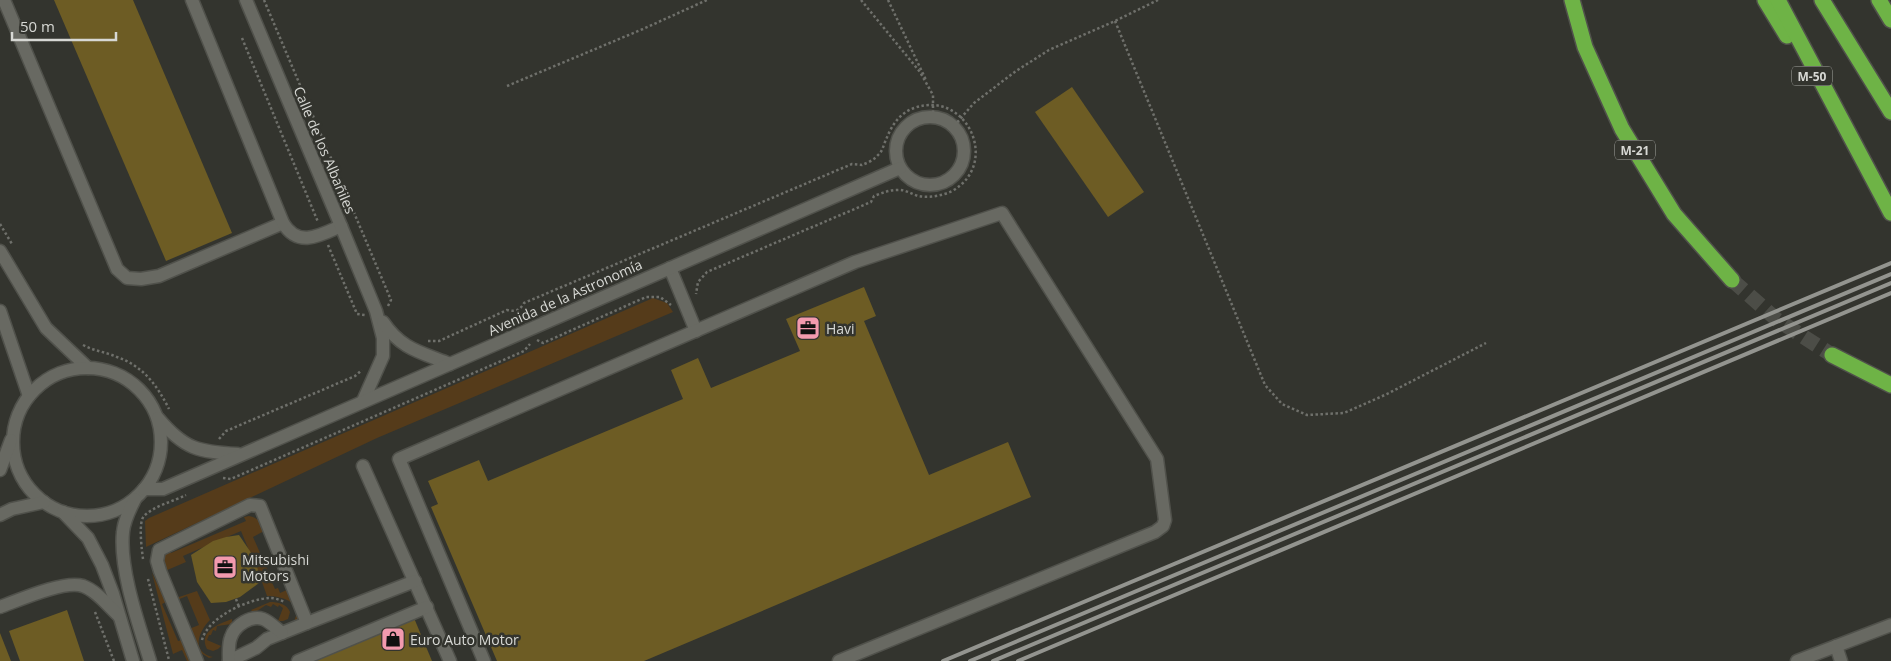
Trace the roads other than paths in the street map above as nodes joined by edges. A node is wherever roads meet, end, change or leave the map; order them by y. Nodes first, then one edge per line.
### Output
1 (4, 0) edge
2 (192, 0) edge
3 (246, 0) edge
4 (1572, 0) edge
5 (1765, 0) edge
6 (1778, 0) edge
7 (1822, 0) edge
8 (1879, 0) edge
9 (1891, 20) edge
10 (1891, 112) edge
11 (1858, 153) junction
12 (900, 168) junction
13 (1891, 213) edge
14 (282, 222) junction
15 (341, 226) junction
16 (0, 251) edge
17 (670, 268) junction
18 (1732, 280) tunnel mouth
19 (381, 309) junction
20 (0, 311) edge
21 (696, 331) junction
22 (1832, 355) tunnel mouth
23 (450, 364) junction
24 (88, 368) junction
25 (1891, 386) edge
26 (29, 396) junction
27 (363, 402) junction
28 (157, 417) junction
29 (13, 433) junction
30 (243, 454) junction
31 (363, 466) dead end
32 (0, 470) edge
33 (144, 489) junction
34 (135, 499) junction
35 (44, 502) junction
36 (63, 512) junction
37 (0, 516) edge
38 (415, 581) junction
39 (0, 607) edge
40 (427, 607) junction
41 (120, 618) junction
42 (308, 623) junction
43 (1891, 625) edge
44 (282, 633) junction
45 (1836, 646) junction
46 (133, 661) edge
47 (150, 661) edge
48 (197, 661) edge
49 (229, 661) edge
50 (298, 661) edge
51 (450, 661) edge
52 (484, 661) edge
53 (838, 661) edge
54 (1797, 661) edge
55 (1841, 661) edge

1 - 14 street
2 - 14 street
3 - 15 street, Calle de los Albañiles
4 - 18 highway, M-21
5 - 11 highway, M-50
6 - 11 highway
7 - 10 highway
8 - 9 highway
11 - 13 highway, M-50
12 - 12 street
12 - 17 street, Avenida de la Astronomía
14 - 15 street
15 - 19 street, Calle de los Albañiles
16 - 24 street
17 - 21 street
17 - 23 street, Avenida de la Astronomía
19 - 23 street, Calle de los Albañiles
19 - 27 street, Calle de los Albañiles
20 - 26 street
21 - 52 street
21 - 53 street
22 - 25 highway
23 - 27 street, Avenida de la Astronomía
24 - 26 street
24 - 28 street
26 - 29 street
27 - 30 street, Avenida de la Astronomía
28 - 30 street, Avenida de la Astronomía
28 - 33 street
29 - 32 street
29 - 35 street
30 - 33 street, Avenida de la Astronomía
31 - 38 street
33 - 34 street
34 - 36 street
34 - 47 street
35 - 36 street
35 - 37 street
36 - 41 street
38 - 40 street
38 - 42 street
39 - 41 street
40 - 50 street
40 - 51 street
41 - 46 street
42 - 44 street
42 - 48 street
43 - 45 street
44 - 49 street
44 - 49 street
45 - 54 street
45 - 55 street

